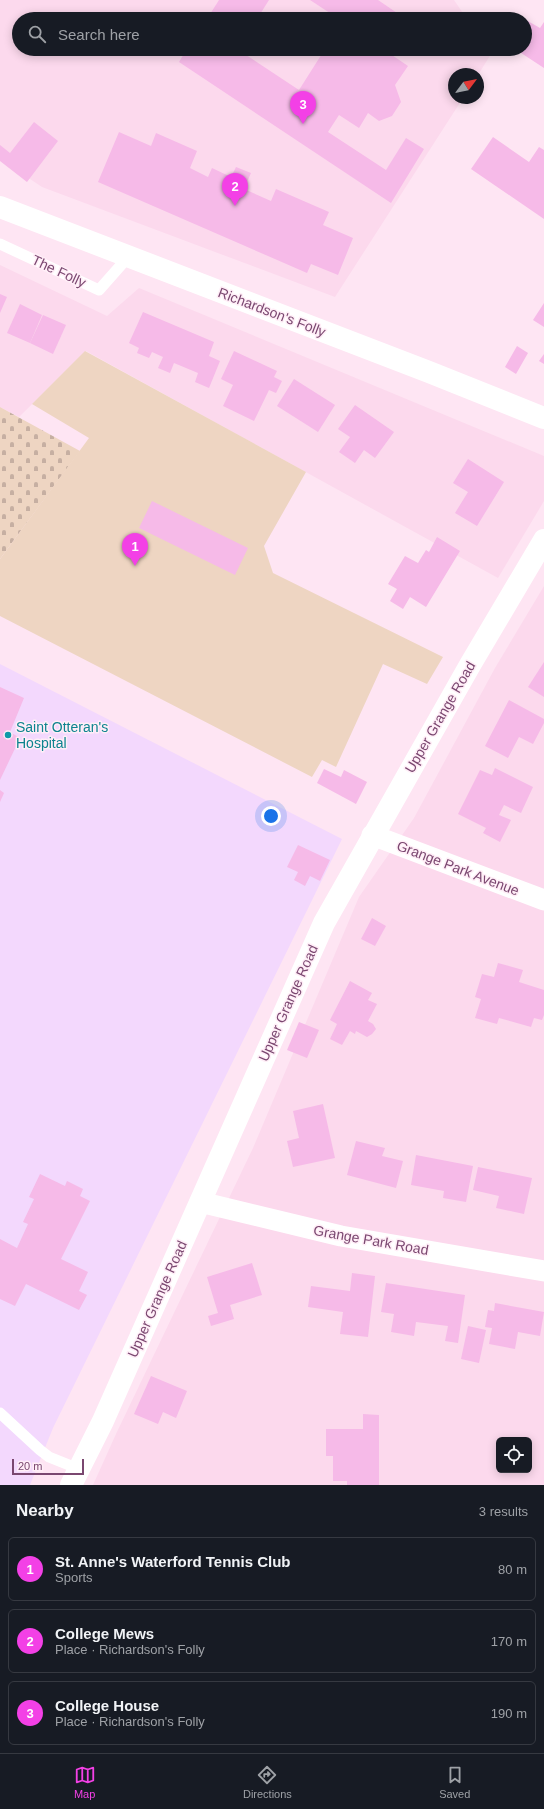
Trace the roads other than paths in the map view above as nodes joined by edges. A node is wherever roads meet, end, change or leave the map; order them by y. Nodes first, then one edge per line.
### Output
1 (0, 207) edge
2 (0, 244) edge
3 (129, 256) junction
4 (544, 418) edge
5 (544, 540) edge
6 (372, 836) junction
7 (544, 900) edge
8 (200, 1202) junction
9 (544, 1271) edge
10 (0, 1413) edge
11 (75, 1477) edge

1 - 3 street, Richardson's Folly
2 - 3 lane, The Folly
3 - 4 street, Richardson's Folly
5 - 6 street, Upper Grange Road
6 - 7 street, Grange Park Avenue
6 - 8 street, Upper Grange Road
8 - 9 street, Grange Park Road
8 - 11 street, Upper Grange Road
10 - 11 lane

